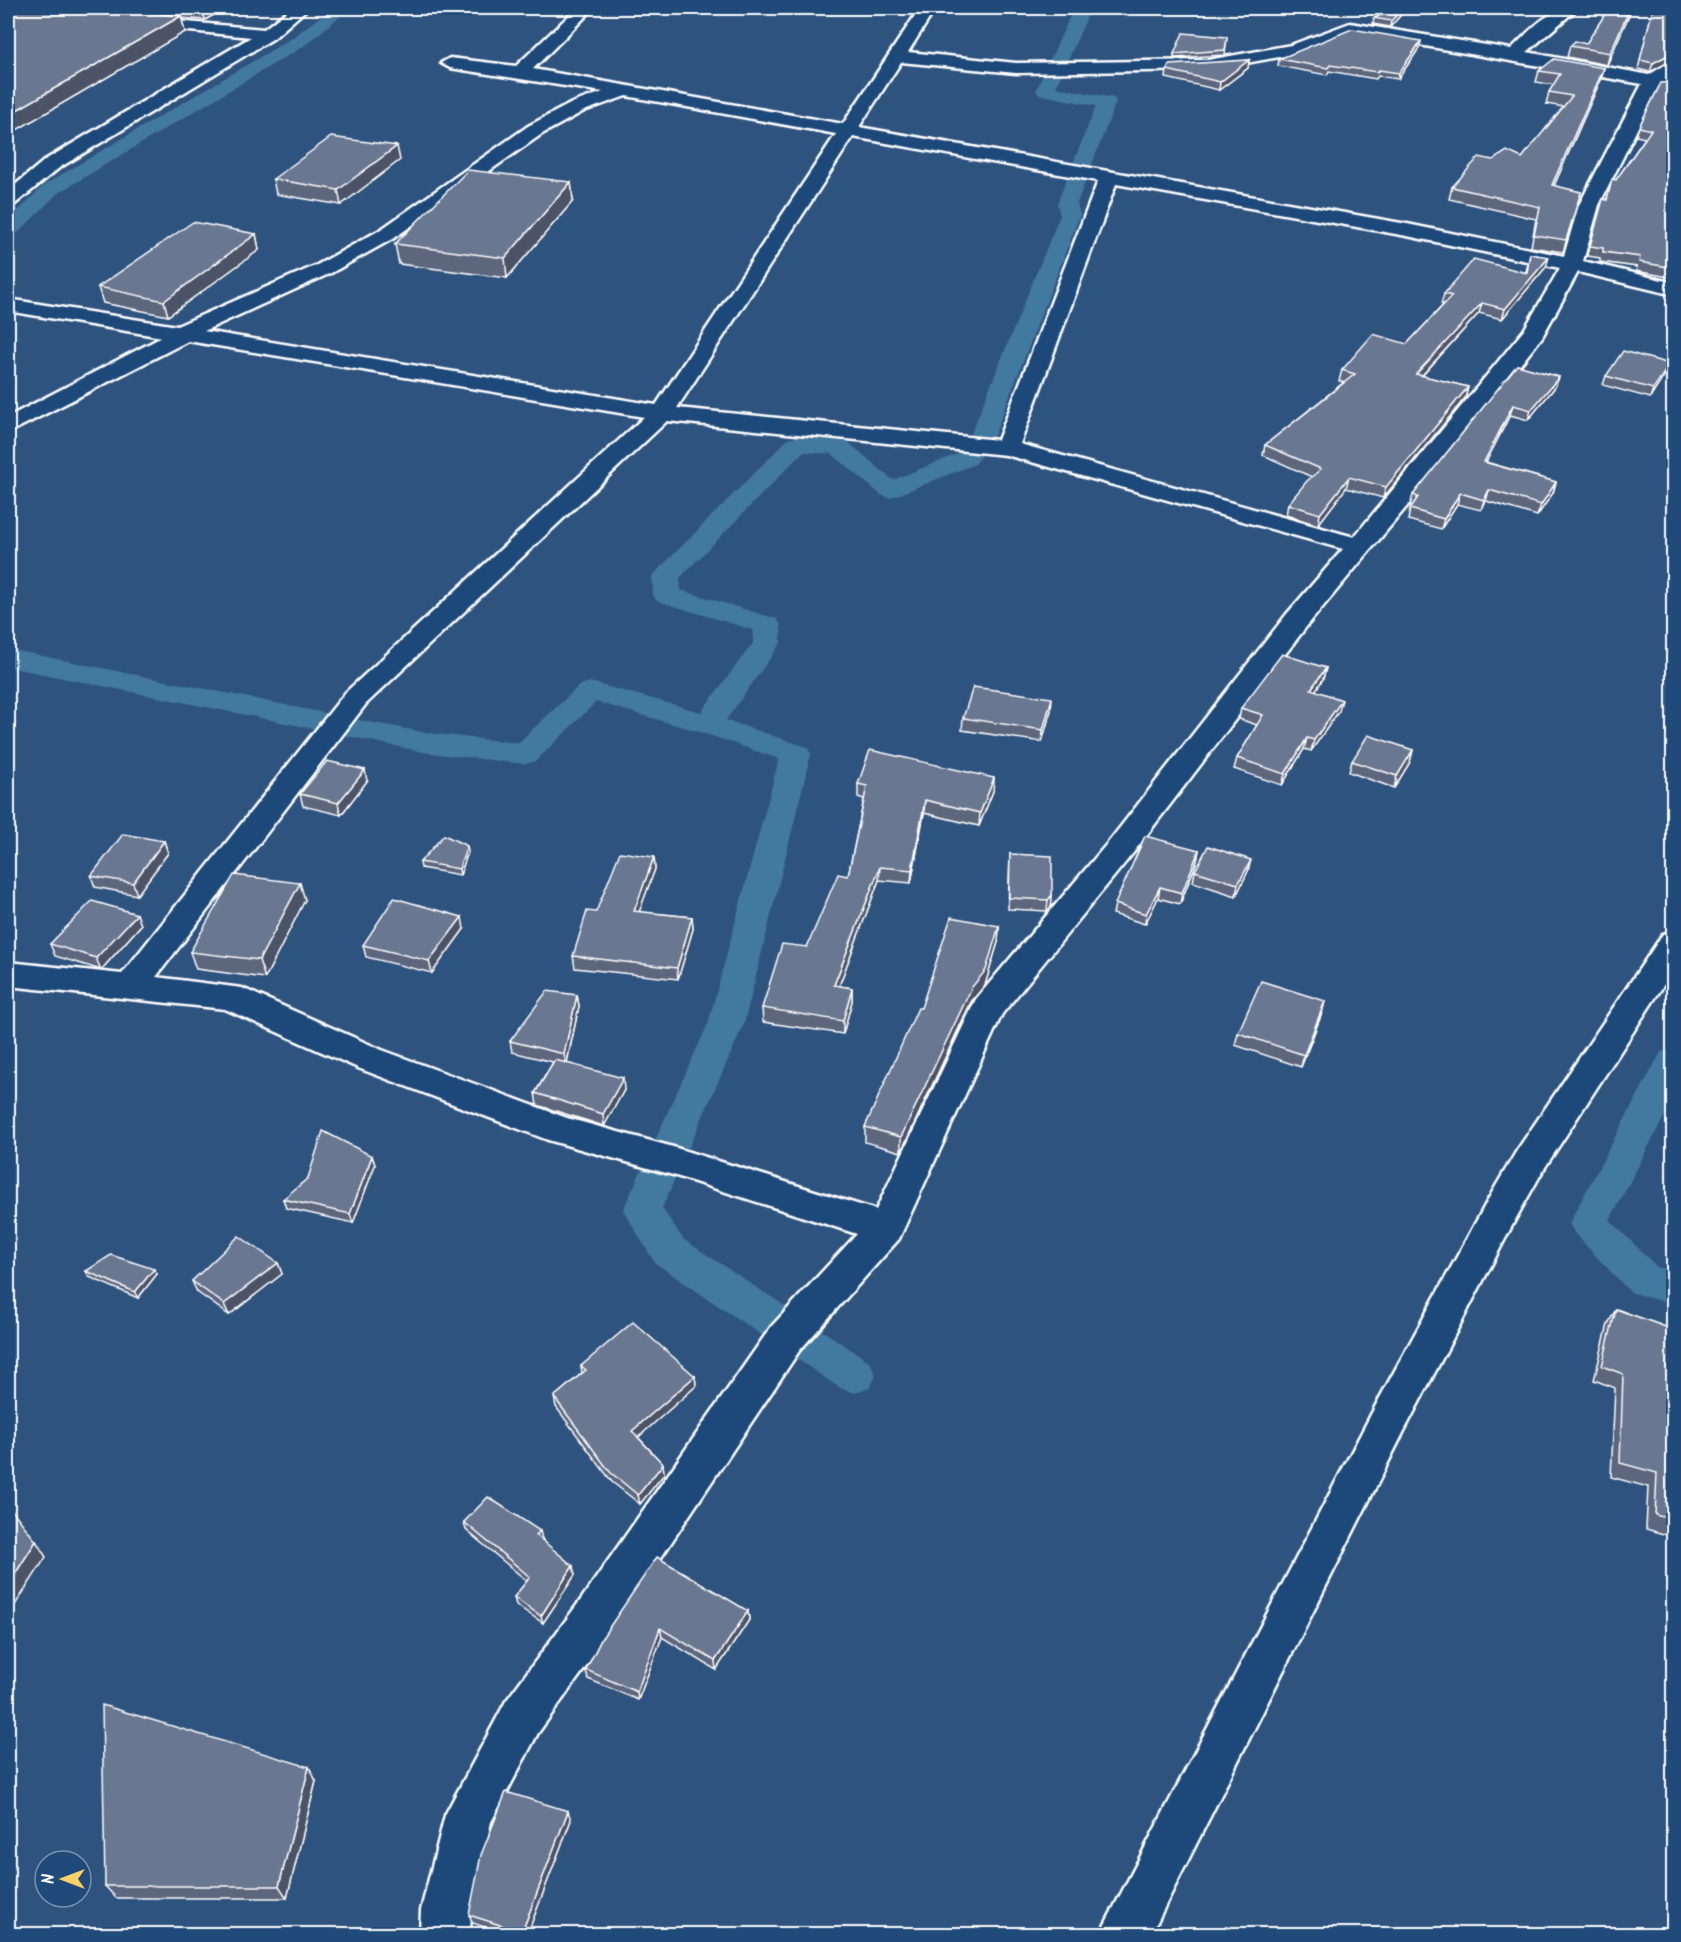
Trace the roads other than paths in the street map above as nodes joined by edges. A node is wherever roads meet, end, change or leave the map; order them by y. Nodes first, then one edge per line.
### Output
1 (300, 8) edge
2 (586, 8) edge
3 (928, 8) edge
4 (1570, 8) edge
5 (1359, 9) edge
6 (116, 18) edge
7 (1350, 28) junction
8 (268, 34) junction
9 (1515, 55) junction
10 (897, 56) junction
11 (450, 63) dead end
12 (1674, 63) edge
13 (520, 72) junction
14 (1652, 81) junction
15 (1674, 86) edge
16 (623, 91) junction
17 (847, 131) junction
18 (1102, 175) junction
19 (8, 200) edge
20 (1572, 264) junction
21 (1674, 289) edge
22 (8, 305) edge
23 (178, 335) junction
24 (662, 413) junction
25 (8, 426) edge
26 (1007, 448) junction
27 (1359, 546) junction
28 (1674, 942) edge
29 (8, 974) edge
30 (131, 986) junction
31 (886, 1228) junction
32 (445, 1935) edge
33 (1125, 1935) edge

1 - 8 street
2 - 13 street
3 - 10 street
4 - 9 street
5 - 7 street
6 - 8 street
7 - 9 street
7 - 10 street
8 - 19 street
9 - 14 street
10 - 17 street
11 - 13 street
12 - 14 street
13 - 16 street
14 - 15 street
14 - 20 street
16 - 17 street
16 - 23 street
17 - 18 street
17 - 24 street
18 - 20 street
18 - 26 street
20 - 21 street
20 - 27 street
22 - 23 street
23 - 24 street
23 - 25 street
24 - 26 street
24 - 30 street
26 - 27 street
27 - 31 street
28 - 33 street
29 - 30 street
30 - 31 street
31 - 32 street

